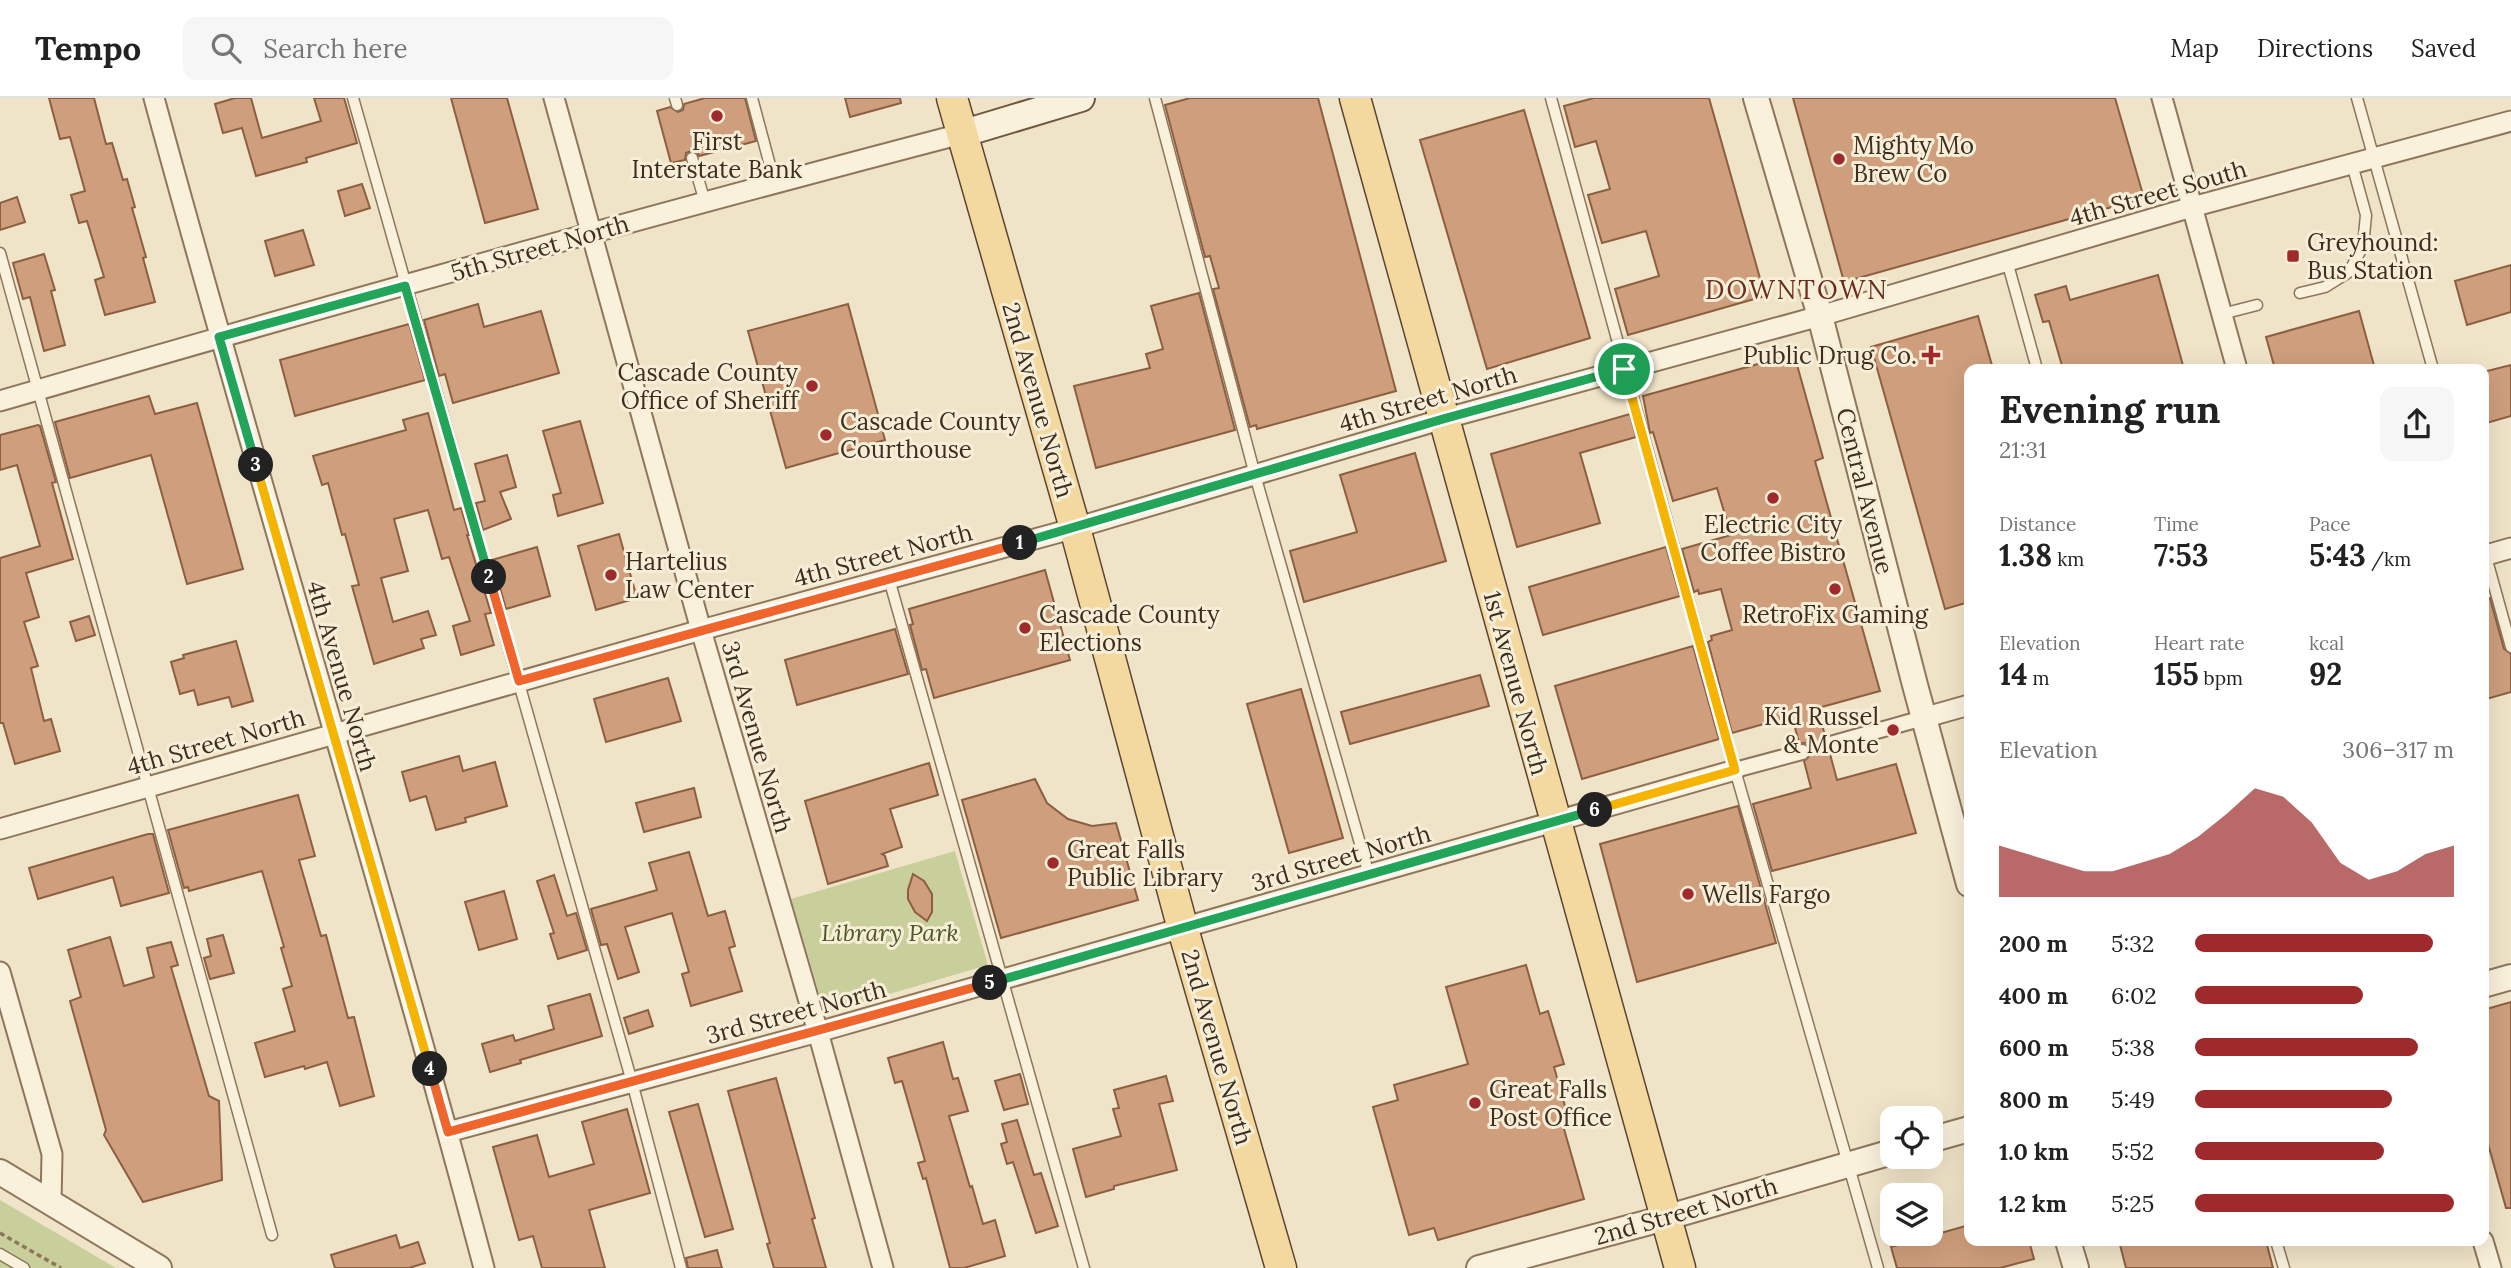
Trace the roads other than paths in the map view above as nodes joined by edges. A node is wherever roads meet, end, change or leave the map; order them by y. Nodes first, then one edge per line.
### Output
1 (155, 98) edge
2 (353, 98) edge
3 (554, 98) edge
4 (752, 98) edge
5 (952, 98) edge
6 (1081, 98) edge
7 (1155, 98) edge
8 (1354, 98) edge
9 (1551, 98) edge
10 (1756, 98) edge
11 (2162, 98) edge
12 (2357, 98) edge
13 (2511, 121) edge
14 (961, 134) junction
15 (692, 158) dead end
16 (2374, 158) junction
17 (2352, 164) junction
18 (775, 184) junction
19 (705, 202) junction
20 (2192, 207) junction
21 (592, 232) junction
22 (0, 253) edge
23 (2007, 261) junction
24 (405, 286) junction
25 (2300, 293) dead end
26 (2257, 305) dead end
27 (2222, 314) junction
28 (1820, 316) junction
29 (219, 337) junction
30 (2035, 364) edge
31 (2236, 364) edge
32 (2432, 364) edge
33 (1624, 369) junction
34 (38, 390) junction
35 (0, 401) edge
36 (1443, 419) junction
37 (1255, 475) junction
38 (1075, 528) junction
39 (2511, 548) edge
40 (2489, 552) edge
41 (2489, 570) edge
42 (889, 579) junction
43 (701, 630) junction
44 (2511, 647) edge
45 (519, 681) junction
46 (1964, 706) edge
47 (1923, 718) junction
48 (334, 734) junction
49 (1827, 745) tunnel mouth
50 (1802, 752) tunnel mouth
51 (1735, 770) junction
52 (149, 787) junction
53 (1555, 822) junction
54 (0, 829) edge
55 (1964, 866) edge
56 (1369, 875) junction
57 (1183, 929) junction
58 (0, 972) edge
59 (2511, 977) edge
60 (1002, 980) junction
61 (2489, 983) edge
62 (818, 1032) junction
63 (632, 1082) junction
64 (1964, 1130) edge
65 (448, 1132) junction
66 (1943, 1136) edge
67 (1880, 1155) edge
68 (1850, 1164) junction
69 (0, 1172) edge
70 (51, 1202) junction
71 (1665, 1218) junction
72 (272, 1235) dead end
73 (2069, 1246) edge
74 (2277, 1246) edge
75 (2484, 1246) edge
76 (0, 1254) edge
77 (24, 1268) edge
78 (159, 1268) edge
79 (484, 1268) edge
80 (681, 1268) edge
81 (883, 1268) edge
82 (1084, 1268) edge
83 (1281, 1268) edge
84 (1479, 1268) edge
85 (1680, 1268) edge
86 (1878, 1268) edge
87 (2076, 1268) edge
88 (2284, 1268) edge
89 (2491, 1268) edge

1 - 29 street, 4th Avenue North
2 - 24 lane
3 - 21 street, 3rd Avenue North
4 - 18 lane
5 - 14 main road, 2nd Avenue North
6 - 14 main road, 5th Street North
7 - 37 lane
8 - 36 main road, 1st Avenue North
9 - 33 lane
10 - 28 street, Central Avenue
11 - 20 street
12 - 16 lane
13 - 16 street, 4th Street South
14 - 18 street, 5th Street North
14 - 38 main road, 2nd Avenue North
15 - 19 lane
16 - 17 street, 4th Street South
16 - 32 lane
17 - 20 street, 4th Street South
17 - 25 lane
18 - 19 street, 5th Street North
19 - 21 street, 5th Street North
20 - 23 street, 4th Street South
20 - 27 street
21 - 24 street, 5th Street North
21 - 43 street, 3rd Avenue North
22 - 34 lane
23 - 28 street, 4th Street South
23 - 30 lane
24 - 29 street, 5th Street North
24 - 45 lane
26 - 27 lane
27 - 31 street
28 - 33 street, 4th Street North
28 - 47 street, Central Avenue
29 - 34 street, 5th Street North
29 - 48 street, 4th Avenue North
33 - 36 street, 4th Street North
33 - 51 lane
34 - 35 street, 5th Street North
34 - 52 lane
36 - 37 street, 4th Street North
36 - 53 main road, 1st Avenue North
37 - 38 street, 4th Street North
37 - 56 lane
38 - 42 street, 4th Street North
38 - 57 main road, 2nd Avenue North
39 - 40 street
41 - 44 lane
42 - 43 street, 4th Street North
42 - 60 lane
43 - 45 street, 4th Street North
43 - 62 street, 3rd Avenue North
45 - 48 street, 4th Street North
45 - 63 lane
46 - 47 street
47 - 49 street
47 - 55 street, Central Avenue
48 - 52 street, 4th Street North
48 - 65 street, 4th Avenue North
50 - 51 street, 3rd Street North
51 - 53 street, 3rd Street North
51 - 68 lane
52 - 54 street, 4th Street North
52 - 72 lane
53 - 56 street, 3rd Street North
53 - 71 main road, 1st Avenue North
56 - 57 street, 3rd Street North
57 - 60 street, 3rd Street North
57 - 83 main road, 2nd Avenue North
58 - 70 street
59 - 61 street
60 - 62 street, 3rd Street North
60 - 82 lane
62 - 63 street, 3rd Street North
62 - 81 street, 3rd Avenue North
63 - 65 street, 3rd Street North
63 - 80 lane
64 - 66 street
65 - 79 street, 4th Avenue North
67 - 68 street, 2nd Street North
68 - 71 street, 2nd Street North
68 - 86 lane
69 - 70 street
70 - 78 street
71 - 84 street, 2nd Street North
71 - 85 main road, 1st Avenue North
73 - 87 street
74 - 88 lane
75 - 89 street
76 - 77 lane

